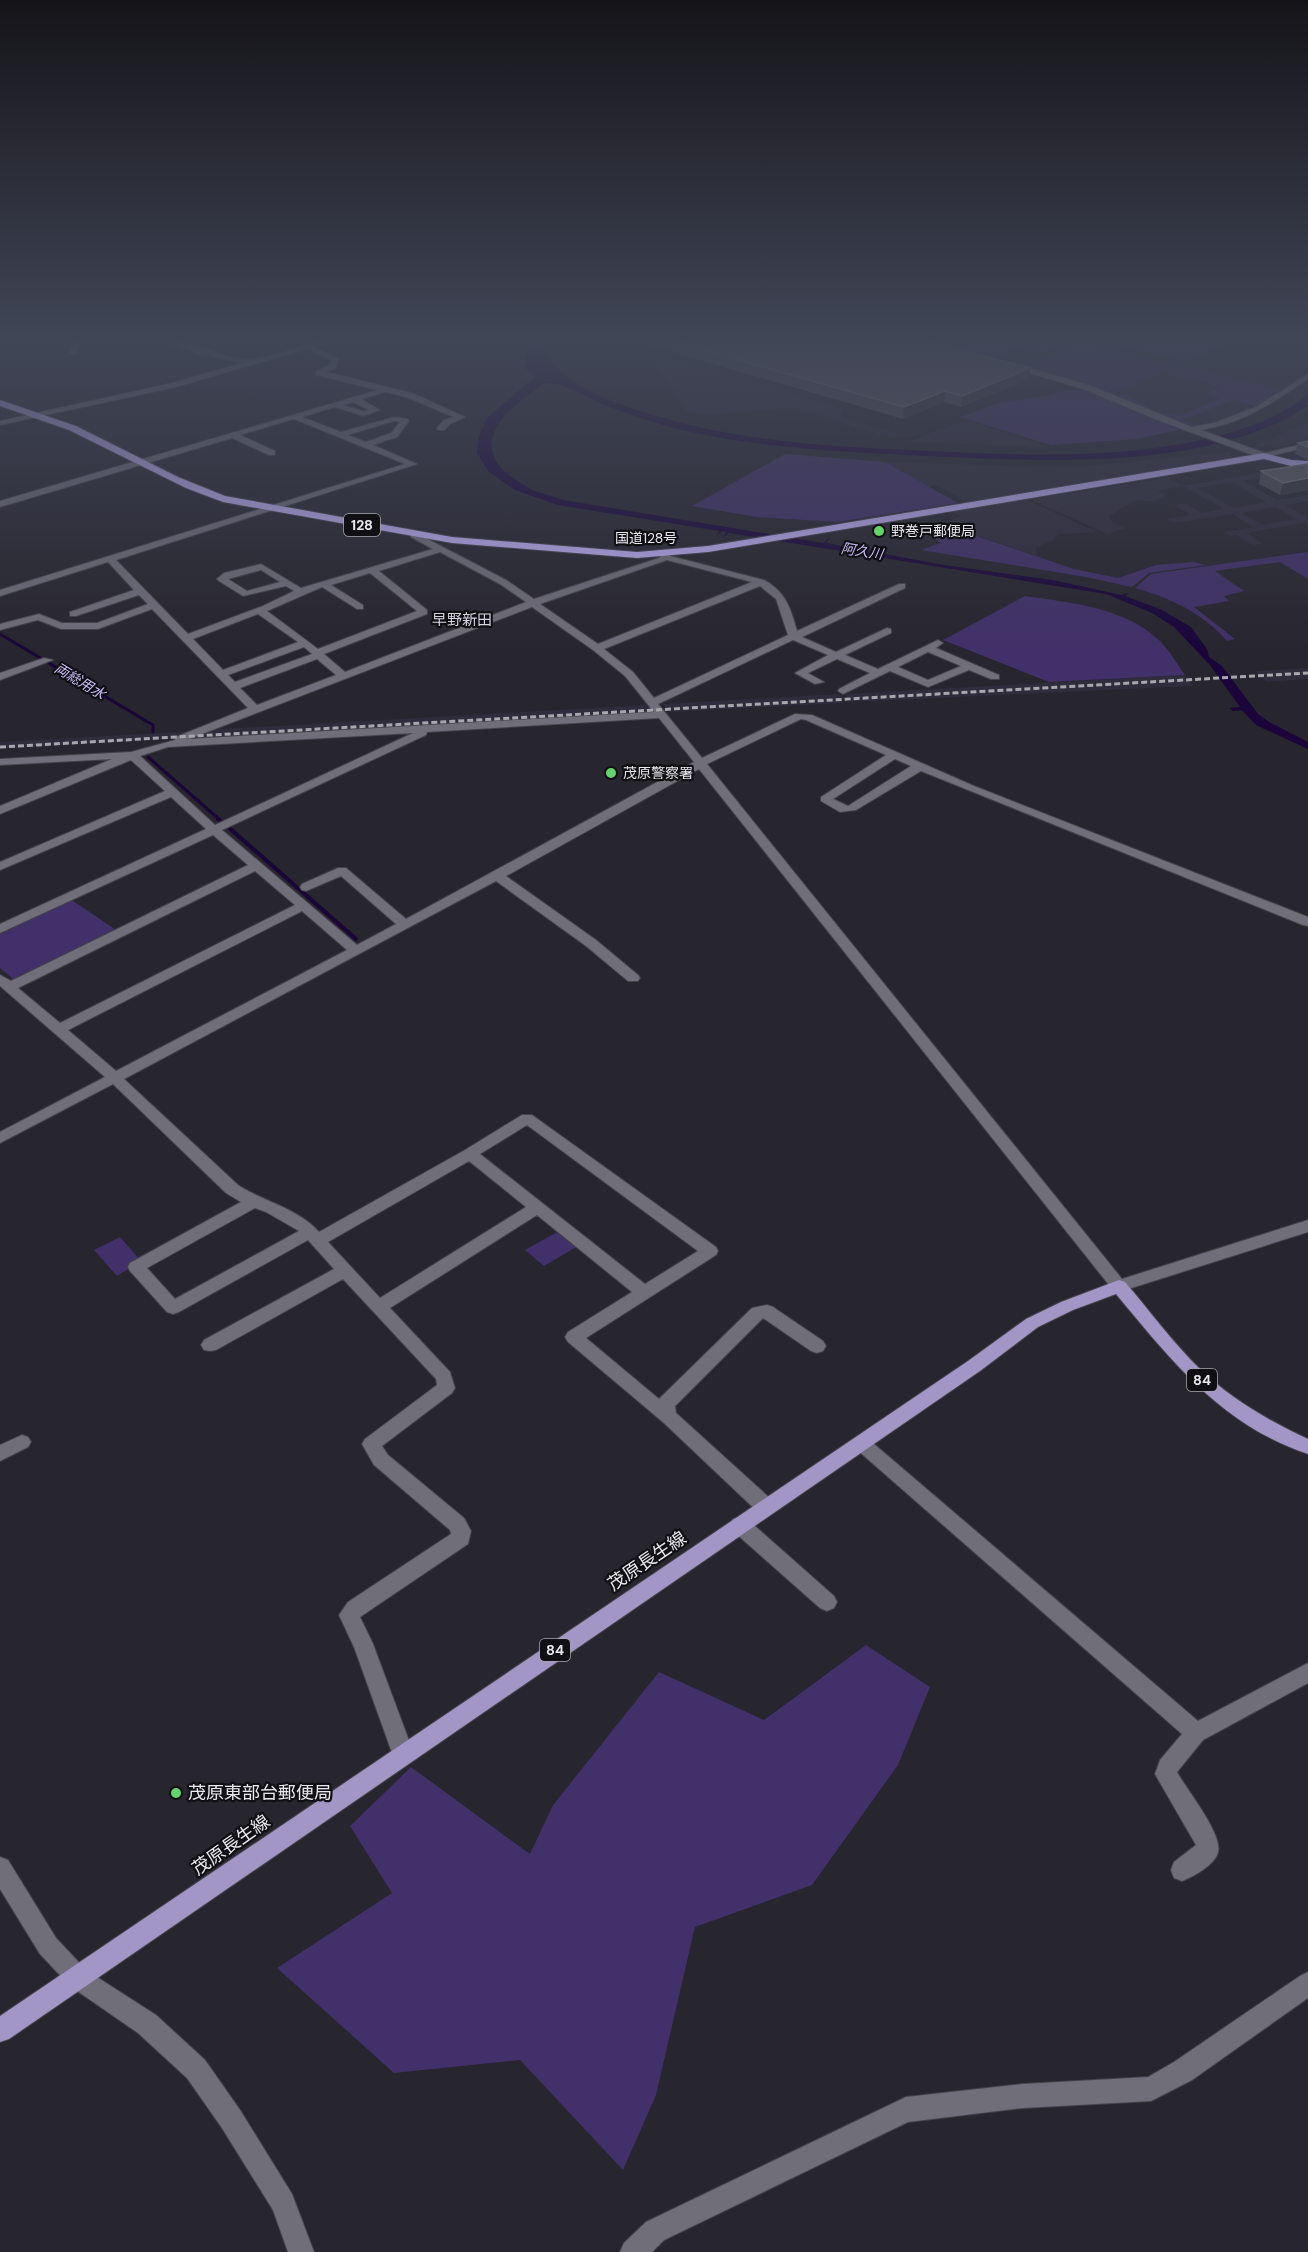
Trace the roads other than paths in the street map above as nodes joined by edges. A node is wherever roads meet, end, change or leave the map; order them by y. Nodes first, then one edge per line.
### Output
1 (104, 443) edge
2 (205, 443) edge
3 (251, 443) edge
4 (360, 443) edge
5 (370, 443) edge
6 (1229, 443) edge
7 (1308, 444) edge
8 (364, 445) junction
9 (272, 453) dead end
10 (1264, 456) junction
11 (140, 462) junction
12 (1308, 464) edge
13 (0, 504) edge
14 (272, 507) junction
15 (414, 535) junction
16 (442, 549) junction
17 (666, 556) junction
18 (110, 559) junction
19 (372, 570) junction
20 (761, 582) junction
21 (288, 583) junction
22 (323, 584) junction
23 (902, 586) dead end
24 (140, 591) junction
25 (300, 591) junction
26 (0, 593) edge
27 (531, 602) junction
28 (153, 604) junction
29 (360, 607) dead end
30 (260, 611) junction
31 (73, 614) dead end
32 (0, 627) edge
33 (887, 631) dead end
34 (794, 637) junction
35 (185, 638) junction
36 (305, 643) junction
37 (597, 648) junction
38 (318, 654) junction
39 (835, 655) junction
40 (45, 661) dead end
41 (969, 666) junction
42 (889, 668) junction
43 (878, 673) junction
44 (220, 675) junction
45 (343, 676) junction
46 (0, 677) edge
47 (995, 677) dead end
48 (819, 682) dead end
49 (232, 687) junction
50 (843, 691) dead end
51 (653, 702) junction
52 (255, 709) junction
53 (663, 715) junction
54 (427, 730) junction
55 (167, 744) junction
56 (894, 754) junction
57 (132, 755) junction
58 (3, 763) edge
59 (700, 763) junction
60 (920, 766) junction
61 (173, 792) junction
62 (0, 810) edge
63 (213, 829) junction
64 (0, 866) edge
65 (256, 866) junction
66 (496, 876) junction
67 (306, 887) dead end
68 (303, 906) junction
69 (1308, 922) edge
70 (404, 924) junction
71 (0, 929) edge
72 (354, 949) junction
73 (633, 978) dead end
74 (4, 983) edge
75 (59, 1029) junction
76 (114, 1077) junction
77 (0, 1138) edge
78 (470, 1154) junction
79 (253, 1202) junction
80 (538, 1207) junction
81 (1308, 1226) edge
82 (313, 1236) junction
83 (345, 1270) junction
84 (1119, 1286) junction
85 (645, 1293) junction
86 (378, 1307) junction
87 (210, 1345) dead end
88 (817, 1346) dead end
89 (670, 1418) junction
90 (22, 1442) dead end
91 (861, 1443) junction
92 (1308, 1447) edge
93 (0, 1454) edge
94 (766, 1507) junction
95 (740, 1525) junction
96 (827, 1602) dead end
97 (1308, 1672) edge
98 (1196, 1733) junction
99 (403, 1754) junction
100 (0, 1868) edge
101 (1182, 1870) dead end
102 (78, 1978) junction
103 (1308, 1984) edge
104 (0, 2030) edge
105 (301, 2252) edge
106 (633, 2252) edge

1 - 11 highway, 国道128号 / 128
2 - 11 street
3 - 9 street
4 - 8 street
5 - 8 street
6 - 10 street
7 - 10 street
8 - 14 street
10 - 12 highway, 国道128号 / 128
10 - 17 highway, 国道128号 / 128
11 - 13 street
11 - 14 highway, 国道128号 / 128
14 - 15 highway, 国道128号 / 128
14 - 18 street
15 - 16 street
15 - 17 highway, 国道128号 / 128
16 - 19 street
16 - 27 street
17 - 20 street
17 - 27 street
18 - 24 street
18 - 26 street
19 - 22 street
19 - 38 street
20 - 34 street
20 - 37 street
21 - 21 street
21 - 25 street
22 - 25 street
22 - 29 street
23 - 34 street
24 - 28 street
24 - 31 street
25 - 30 street
27 - 37 street
27 - 45 street
28 - 32 street
28 - 35 street
30 - 35 street
30 - 36 street
33 - 39 street
34 - 39 street
34 - 51 street
35 - 44 street
36 - 38 street
36 - 44 street
37 - 51 street
38 - 45 street
38 - 49 street
39 - 43 street
39 - 48 street
40 - 46 street
41 - 42 street
41 - 42 street
41 - 47 street
42 - 43 street
43 - 50 street
44 - 49 street
45 - 52 street
49 - 52 street
51 - 53 street
52 - 55 street
53 - 54 street
53 - 59 street
54 - 55 street
54 - 63 street
55 - 57 street
56 - 59 street
56 - 60 street
56 - 60 street
57 - 58 street
57 - 61 street
57 - 62 street
59 - 66 street
59 - 84 street
60 - 69 street
61 - 63 street
61 - 64 street
63 - 65 street
63 - 71 street
65 - 68 street
65 - 74 street
66 - 70 street
66 - 73 street
67 - 70 street
68 - 72 street
68 - 75 street
70 - 72 street
72 - 76 street
74 - 75 street
75 - 76 street
76 - 77 street
76 - 79 street
78 - 80 street
78 - 82 street
78 - 85 street
79 - 82 street
79 - 82 street
80 - 85 street
80 - 86 street
81 - 84 street
82 - 83 street
83 - 86 street
83 - 87 street
84 - 91 main road, 茂原長生線 / 84
84 - 92 main road, 84
85 - 89 street
86 - 99 street
88 - 89 street
89 - 94 street
90 - 93 street
91 - 94 main road, 茂原長生線 / 84
91 - 98 street
94 - 95 main road, 茂原長生線 / 84
95 - 96 street
95 - 99 main road, 茂原長生線 / 84
97 - 98 street
98 - 101 street
99 - 102 main road, 茂原長生線 / 84
100 - 102 street
102 - 104 main road, 茂原長生線 / 84
102 - 105 street
103 - 106 street

